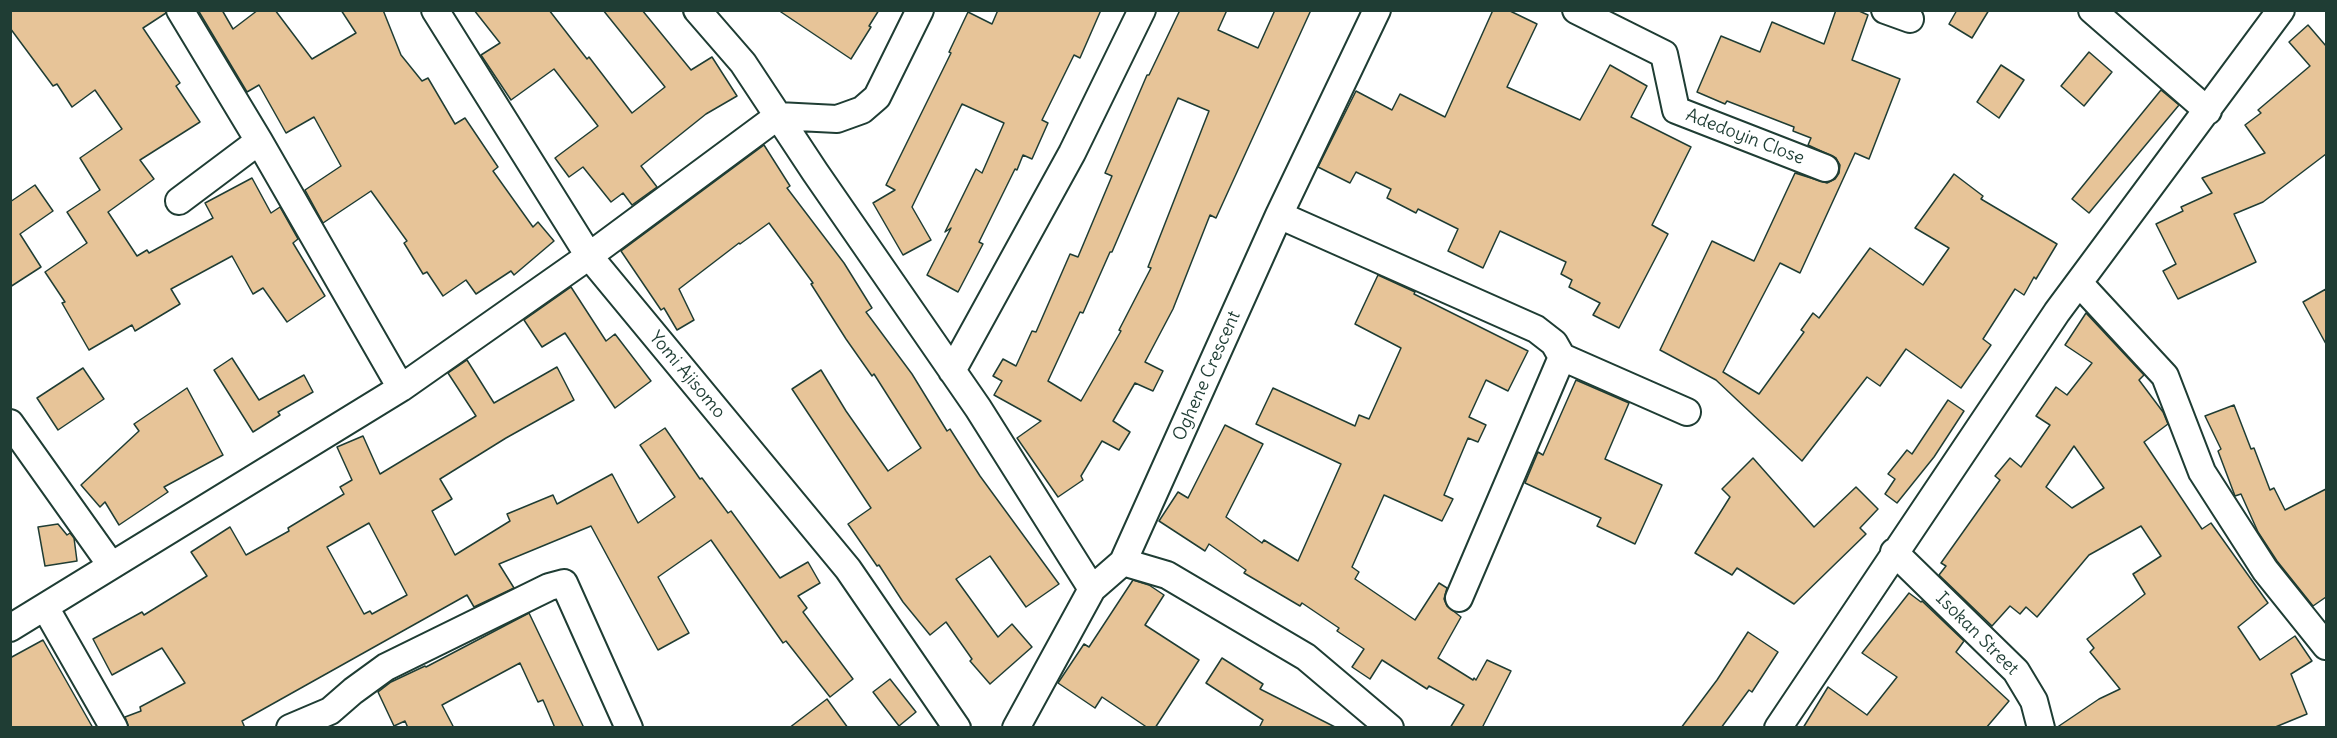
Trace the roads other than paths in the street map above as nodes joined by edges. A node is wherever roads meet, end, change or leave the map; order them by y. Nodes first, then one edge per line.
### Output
1 (180, 10) edge
2 (435, 10) edge
3 (697, 10) edge
4 (920, 10) edge
5 (1142, 10) edge
6 (1377, 10) edge
7 (1576, 10) edge
8 (1885, 10) edge
9 (2091, 10) edge
10 (2281, 10) edge
11 (1910, 19) dead end
12 (2208, 111) junction
13 (778, 116) junction
14 (259, 141) junction
15 (1825, 168) dead end
16 (178, 201) dead end
17 (1279, 215) junction
18 (589, 256) junction
19 (2079, 283) junction
20 (1562, 357) junction
21 (952, 371) junction
22 (400, 388) junction
23 (1688, 412) dead end
24 (10, 423) edge
25 (1894, 552) junction
26 (1123, 562) junction
27 (111, 565) junction
28 (1092, 590) junction
29 (1459, 598) dead end
30 (45, 607) junction
31 (10, 628) edge
32 (2326, 646) edge
33 (335, 719) edge
34 (114, 728) edge
35 (290, 728) edge
36 (629, 728) edge
37 (957, 728) edge
38 (1016, 728) edge
39 (1390, 728) edge
40 (1778, 728) edge
41 (2041, 728) edge

1 - 14 street
2 - 18 street, Yomi Ajisomo
3 - 13 street
4 - 13 street
5 - 21 street
6 - 17 street, Oghene Crescent
7 - 15 street, Adedoyin Close
8 - 11 street
9 - 12 street
10 - 12 street
12 - 19 street
13 - 18 street
13 - 21 street
14 - 16 street
14 - 22 street
17 - 20 street
17 - 26 street, Oghene Crescent
18 - 22 street
18 - 37 street, Yomi Ajisomo
19 - 25 street
19 - 32 street
20 - 23 street
20 - 29 street
21 - 28 street
22 - 27 street
24 - 27 street
25 - 40 street
25 - 41 street, Isokan Street
26 - 28 street, Oghene Crescent
26 - 39 street
27 - 30 street
28 - 38 street, Oghene Crescent
30 - 31 street
30 - 34 street
33 - 35 street
33 - 36 street

